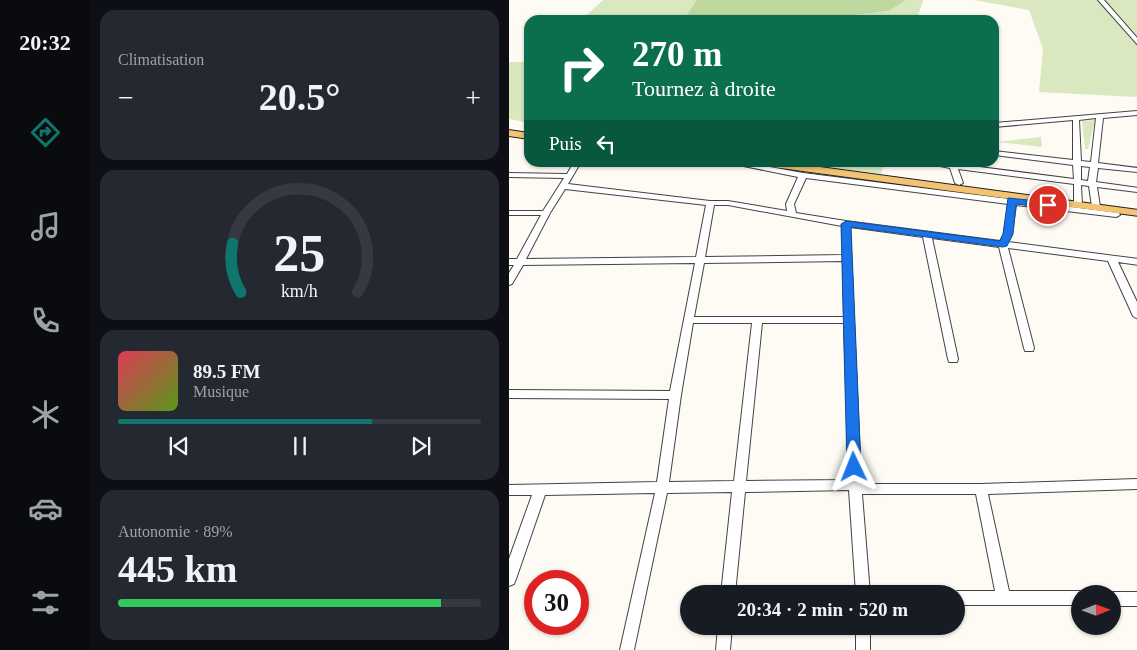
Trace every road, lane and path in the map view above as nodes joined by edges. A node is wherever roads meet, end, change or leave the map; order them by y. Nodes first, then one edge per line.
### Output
1 (1101, 0) edge
2 (1137, 44) edge
3 (1137, 113) edge
4 (1100, 116) junction
5 (1076, 118) junction
6 (999, 125) edge
7 (509, 126) edge
8 (524, 128) edge
9 (509, 133) edge
10 (524, 135) edge
11 (999, 154) edge
12 (1078, 163) junction
13 (1095, 165) junction
14 (574, 167) edge
15 (759, 167) edge
16 (799, 167) edge
17 (833, 167) edge
18 (954, 167) edge
19 (974, 167) edge
20 (1137, 170) edge
21 (803, 174) junction
22 (509, 175) edge
23 (568, 176) junction
24 (959, 182) junction
25 (1079, 182) junction
26 (1092, 183) junction
27 (562, 186) junction
28 (1137, 190) edge
29 (1012, 200) junction
30 (1078, 201) junction
31 (710, 203) junction
32 (1095, 203) junction
33 (1137, 204) edge
34 (1137, 212) edge
35 (509, 213) edge
36 (546, 213) junction
37 (792, 213) junction
38 (1116, 214) dead end
39 (846, 224) junction
40 (927, 234) junction
41 (1003, 244) junction
42 (847, 258) junction
43 (1112, 258) junction
44 (699, 261) junction
45 (509, 262) edge
46 (520, 262) junction
47 (1137, 262) edge
48 (509, 282) edge
49 (1137, 316) edge
50 (689, 320) junction
51 (757, 320) junction
52 (849, 320) junction
53 (1029, 348) dead end
54 (953, 359) dead end
55 (509, 394) edge
56 (675, 395) junction
57 (1137, 484) edge
58 (739, 487) junction
59 (855, 487) junction
60 (661, 488) junction
61 (981, 489) junction
62 (509, 490) edge
63 (540, 490) junction
64 (509, 579) edge
65 (729, 585) edge
66 (862, 585) edge
67 (1003, 596) junction
68 (965, 598) edge
69 (1071, 598) edge
70 (1121, 599) edge
71 (1136, 602) edge
72 (724, 635) edge
73 (863, 635) edge
74 (627, 650) edge
75 (723, 650) edge
76 (863, 650) edge

1 - 2 street
3 - 4 street
4 - 5 street
4 - 13 street
5 - 6 street
5 - 12 street
7 - 8 main road
9 - 10 main road
11 - 12 street
12 - 13 street
12 - 25 street
13 - 20 street
13 - 26 street
14 - 23 street
15 - 21 street
16 - 30 main road
17 - 24 main road
18 - 24 street
19 - 25 street
21 - 29 street
21 - 37 street
22 - 23 street
23 - 27 street
24 - 30 main road
25 - 26 street
25 - 30 street
26 - 28 street
26 - 32 street
27 - 31 street
27 - 36 street
29 - 38 street
29 - 41 street
30 - 32 main road
31 - 37 street
31 - 44 street
32 - 33 main road
32 - 34 main road
35 - 36 street
36 - 46 street
37 - 39 street
39 - 40 street
39 - 42 street
40 - 41 street
40 - 54 street
41 - 43 street
41 - 53 street
42 - 44 street
42 - 52 street
43 - 47 street
43 - 49 street
44 - 46 street
44 - 50 street
45 - 46 street
46 - 48 street
50 - 51 street
50 - 56 street
51 - 52 street
51 - 58 street
52 - 59 street
55 - 56 street
56 - 60 street
57 - 61 street
58 - 59 street
58 - 60 street
58 - 65 street
59 - 61 street
59 - 66 street
60 - 63 street
60 - 74 street
61 - 67 street
62 - 63 street
63 - 64 street
67 - 68 street
67 - 69 street
70 - 71 street
72 - 75 street
73 - 76 street

